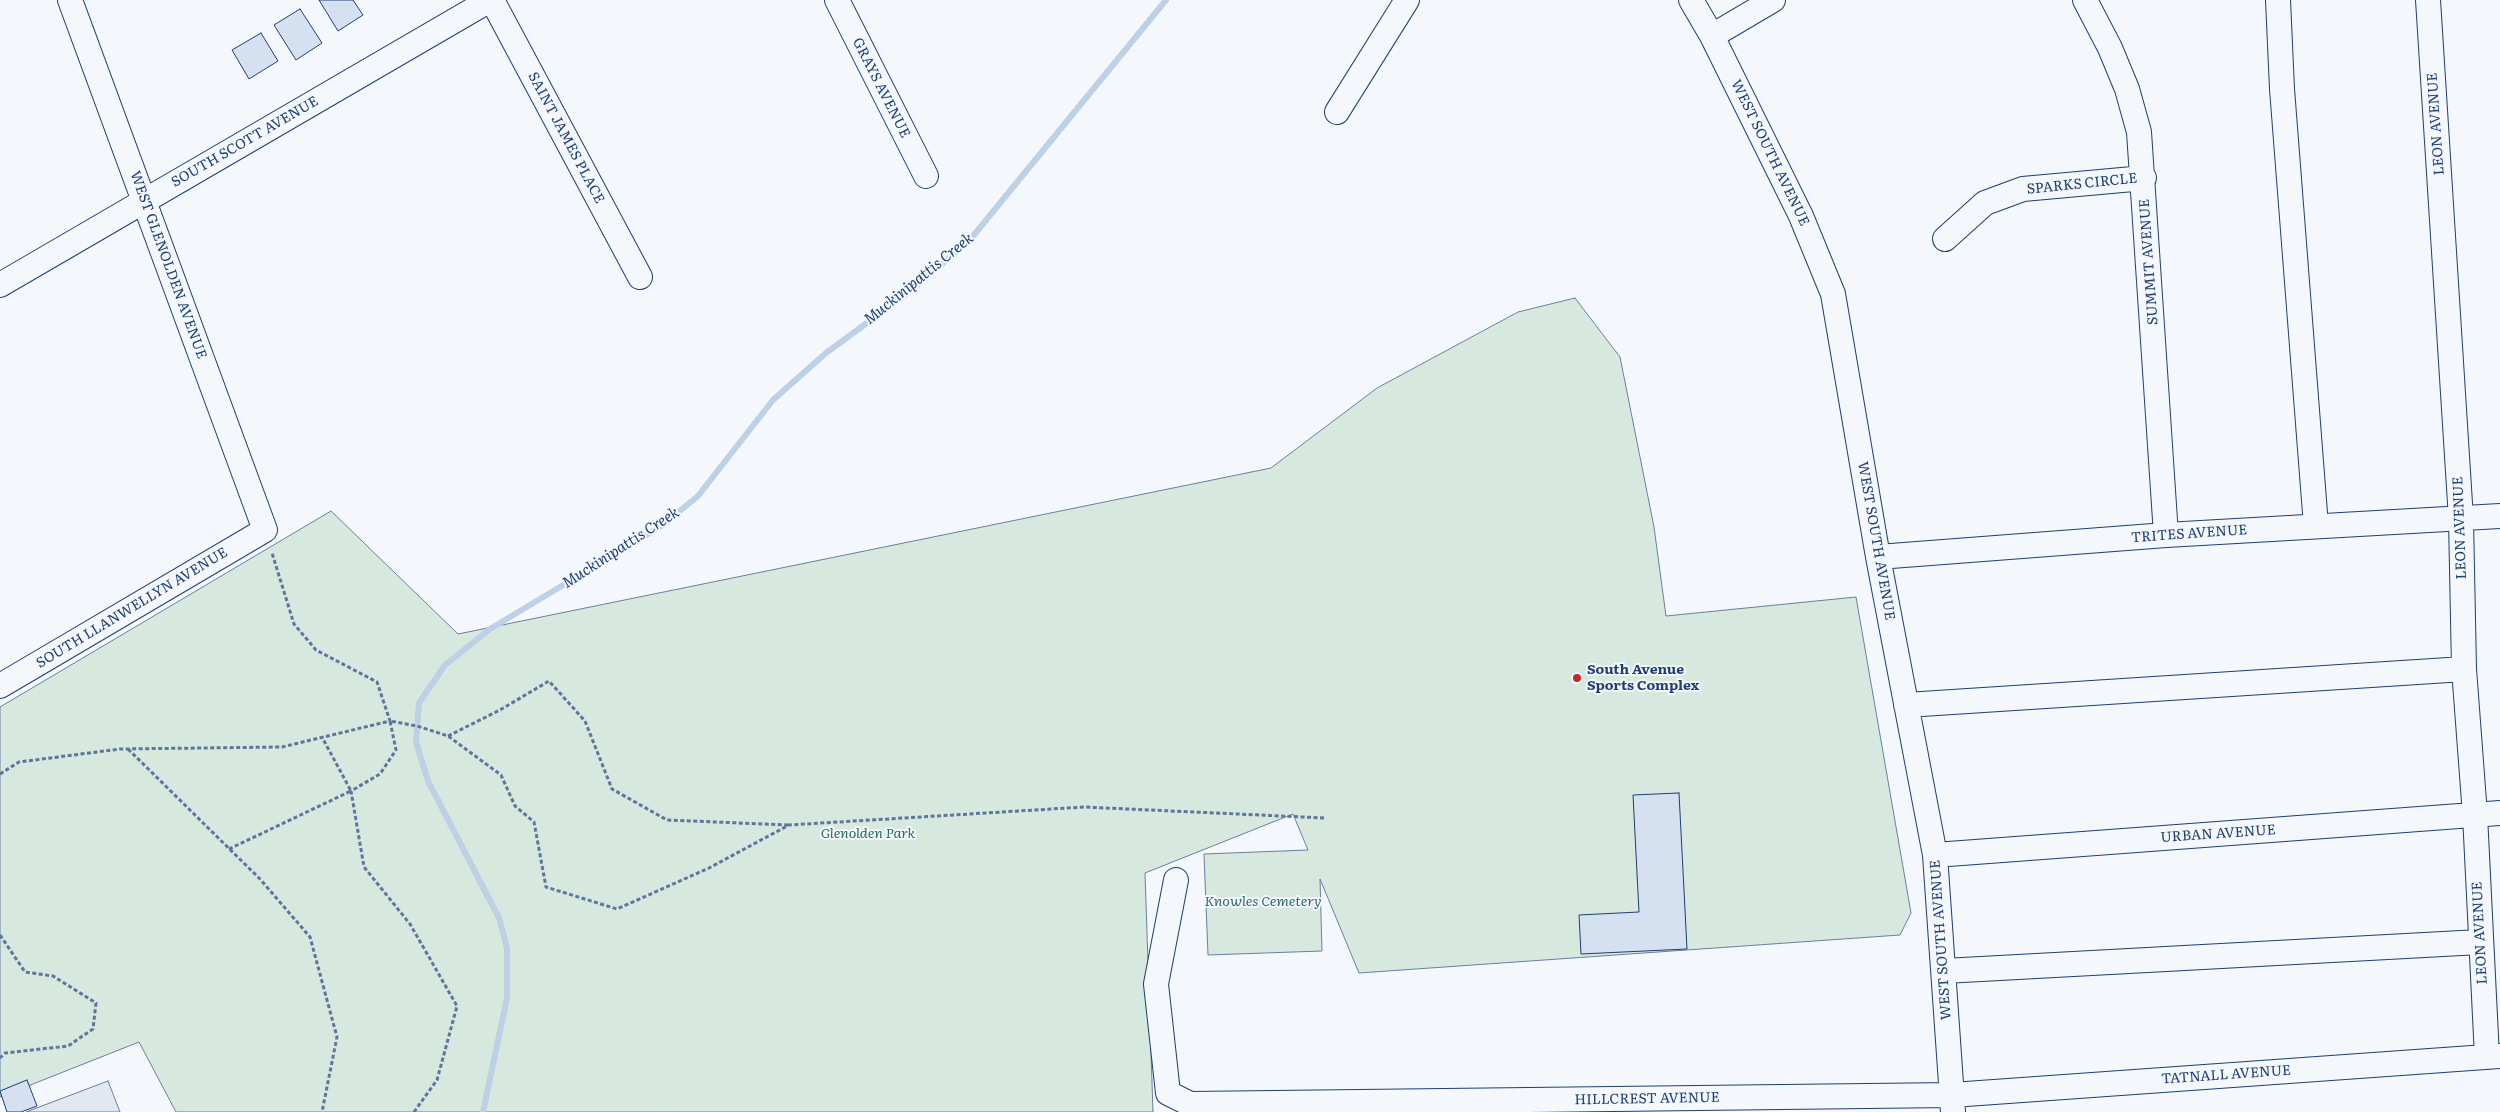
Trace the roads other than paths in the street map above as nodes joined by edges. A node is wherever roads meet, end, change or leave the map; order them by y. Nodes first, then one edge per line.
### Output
1 (70, 0) edge
2 (491, 0) edge
3 (836, 0) edge
4 (1407, 0) edge
5 (1691, 0) edge
6 (1774, 0) edge
7 (2085, 0) edge
8 (2278, 0) edge
9 (2428, 0) edge
10 (1712, 36) junction
11 (1337, 112) dead end
12 (926, 176) dead end
13 (2144, 178) junction
14 (144, 200) junction
15 (1945, 239) dead end
16 (640, 277) dead end
17 (0, 285) edge
18 (2500, 516) edge
19 (2461, 519) junction
20 (2316, 526) junction
21 (265, 530) joint
22 (2166, 535) junction
23 (1878, 557) junction
24 (2464, 669) junction
25 (0, 686) edge
26 (1906, 704) junction
27 (2500, 813) edge
28 (2475, 814) junction
29 (1936, 855) junction
30 (1176, 880) dead end
31 (2480, 942) junction
32 (1944, 971) junction
33 (2494, 1056) edge
34 (1952, 1103) edge

1 - 14 street, WEST GLENOLDEN AVENUE
2 - 14 street, SOUTH SCOTT AVENUE
2 - 16 street, SAINT JAMES PLACE
3 - 12 street, GRAYS AVENUE
4 - 11 street
5 - 10 street, WEST SOUTH AVENUE
6 - 10 street
7 - 13 street, SUMMIT AVENUE
8 - 20 street
9 - 19 street, LEON AVENUE
10 - 23 street, WEST SOUTH AVENUE
13 - 15 street, SPARKS CIRCLE
13 - 22 street, SUMMIT AVENUE
14 - 17 street, SOUTH SCOTT AVENUE
14 - 21 street, WEST GLENOLDEN AVENUE
18 - 19 street, TRITES AVENUE
19 - 20 street, TRITES AVENUE
19 - 24 street, LEON AVENUE
20 - 22 street, TRITES AVENUE
21 - 25 street, SOUTH LLANWELLYN AVENUE
22 - 23 street, TRITES AVENUE
23 - 26 street, WEST SOUTH AVENUE
24 - 26 street
24 - 28 street, LEON AVENUE
26 - 29 street, WEST SOUTH AVENUE
27 - 28 street, URBAN AVENUE
28 - 29 street, URBAN AVENUE
28 - 31 street, LEON AVENUE
29 - 32 street, WEST SOUTH AVENUE
30 - 34 street, HILLCREST AVENUE
31 - 32 street
31 - 33 street, LEON AVENUE
32 - 34 street, WEST SOUTH AVENUE
33 - 34 street, TATNALL AVENUE

